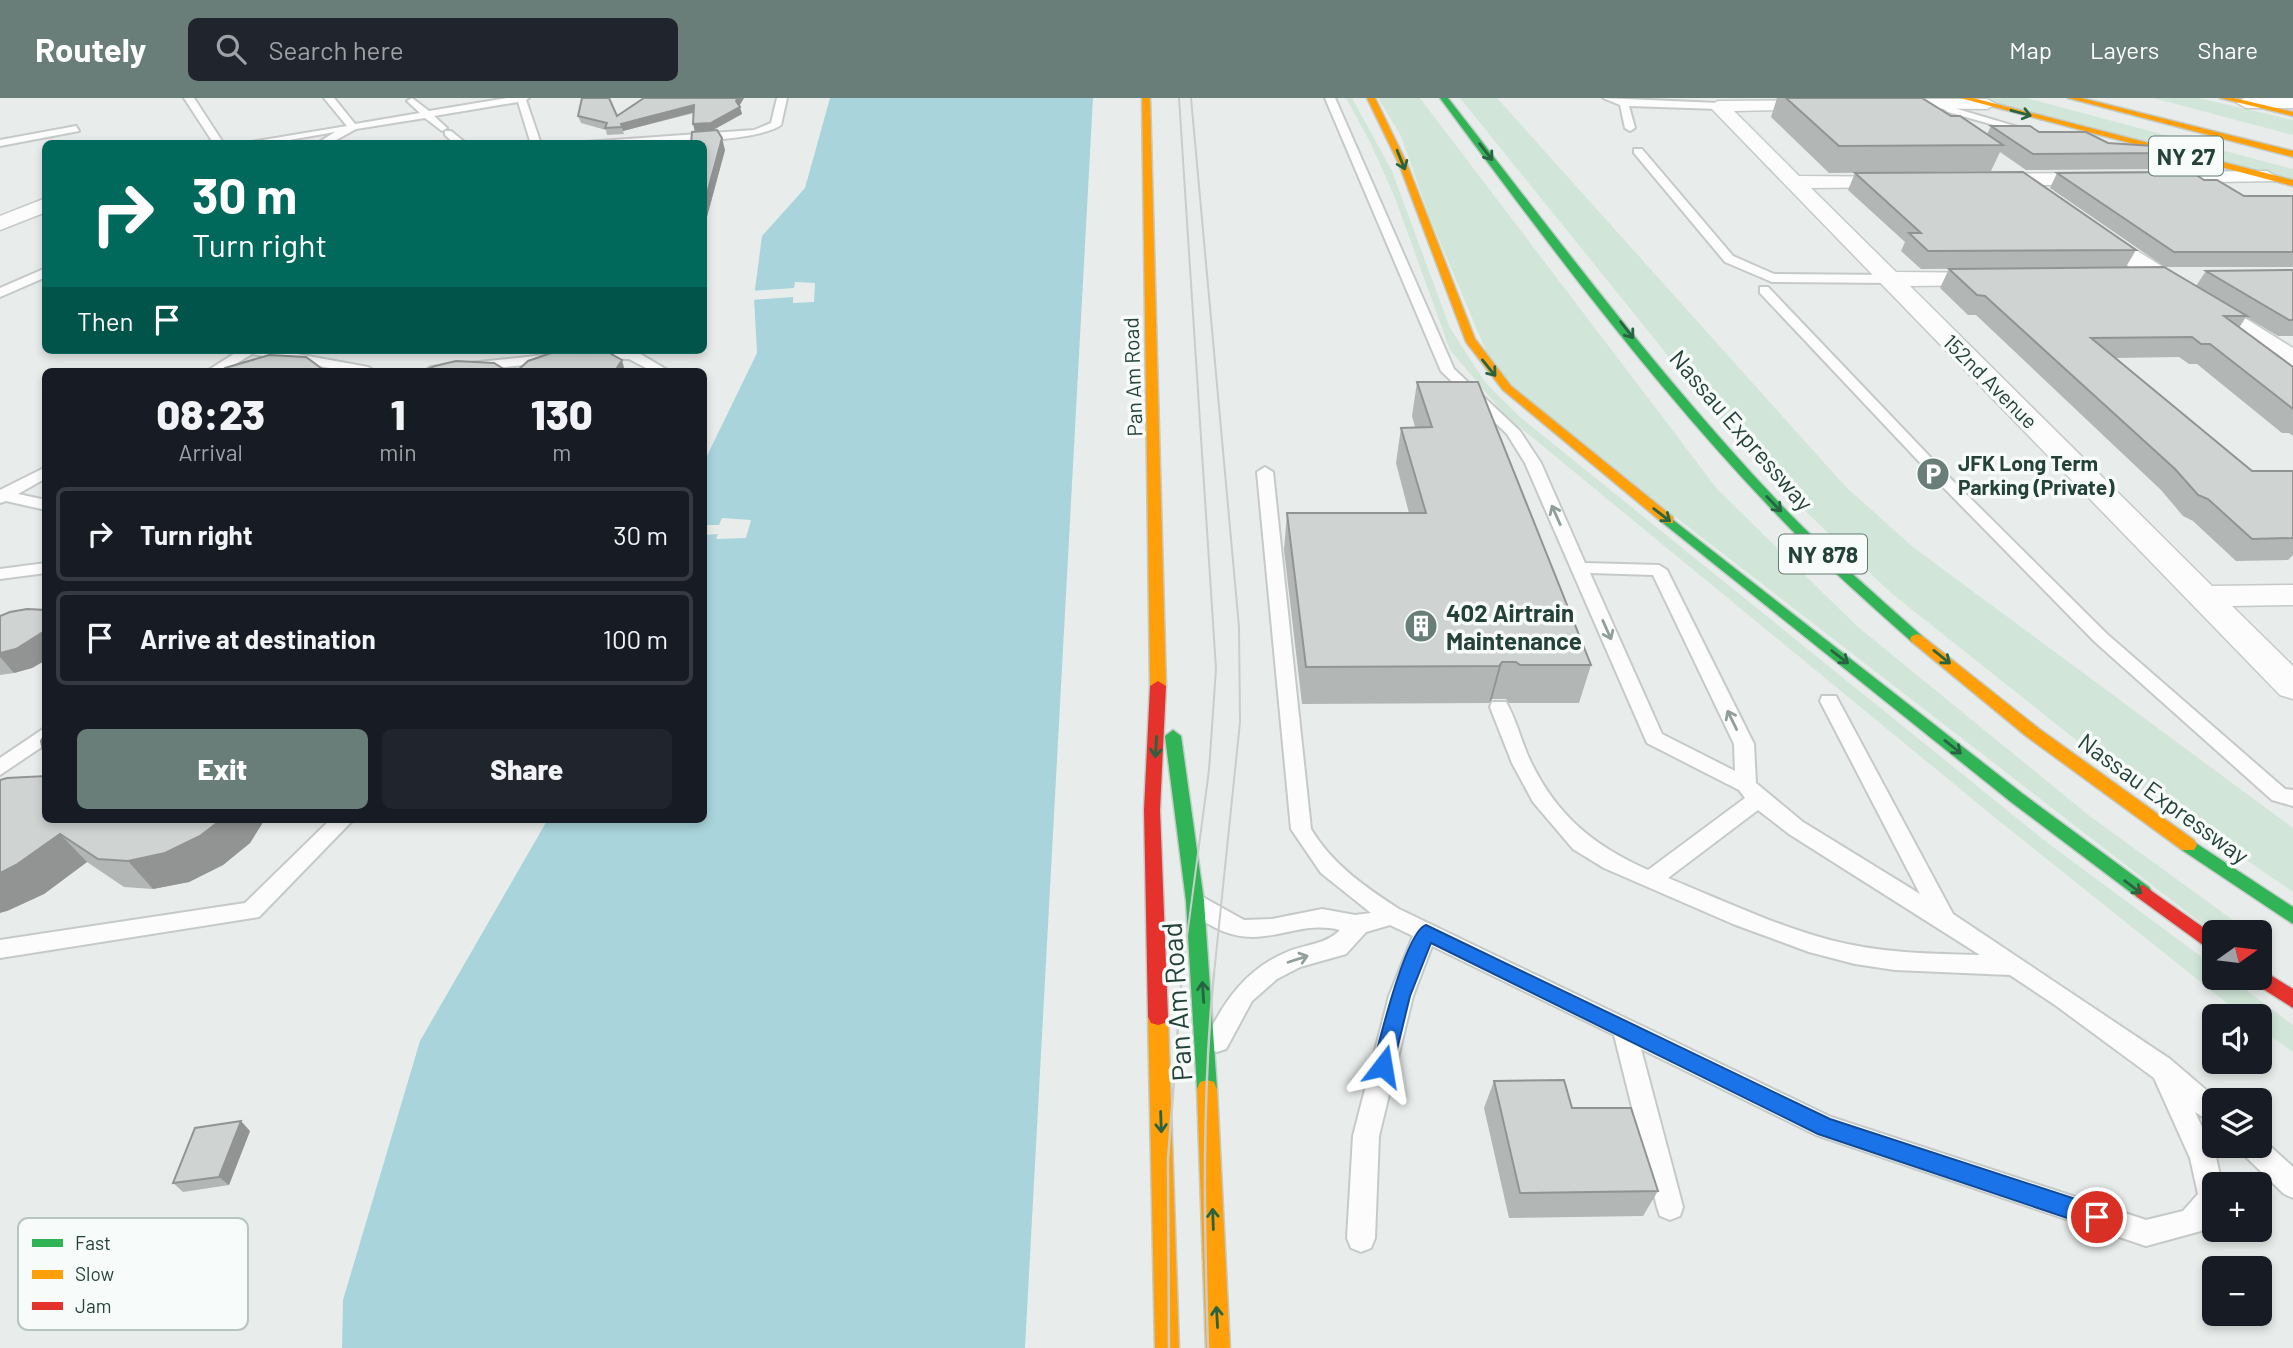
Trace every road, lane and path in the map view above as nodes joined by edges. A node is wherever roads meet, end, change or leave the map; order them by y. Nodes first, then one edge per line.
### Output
1 (189, 98) edge
2 (332, 98) edge
3 (522, 98) edge
4 (782, 98) edge
5 (1146, 98) edge
6 (1330, 98) edge
7 (1371, 98) edge
8 (1444, 98) edge
9 (1608, 98) edge
10 (1964, 98) edge
11 (2072, 98) edge
12 (2113, 98) edge
13 (2224, 98) edge
14 (412, 101) dead end
15 (1908, 101) edge
16 (1624, 103) junction
17 (2246, 103) junction
18 (2293, 103) edge
19 (1942, 104) junction
20 (1987, 104) junction
21 (1718, 106) junction
22 (2201, 113) dead end
23 (2293, 114) edge
24 (425, 115) junction
25 (352, 127) junction
26 (1630, 128) dead end
27 (76, 129) dead end
28 (1955, 133) edge
29 (1990, 133) edge
30 (2032, 133) junction
31 (2104, 135) junction
32 (2044, 136) edge
33 (2293, 137) edge
34 (216, 140) edge
35 (269, 140) edge
36 (328, 140) edge
37 (457, 140) edge
38 (535, 140) edge
39 (633, 140) edge
40 (2087, 142) edge
41 (0, 143) edge
42 (2293, 144) edge
43 (1638, 151) dead end
44 (2293, 155) edge
45 (1990, 157) edge
46 (2267, 177) junction
47 (1970, 180) edge
48 (2024, 180) junction
49 (1917, 181) edge
50 (1793, 182) junction
51 (2293, 183) edge
52 (2056, 204) edge
53 (42, 206) edge
54 (2078, 220) edge
55 (0, 224) edge
56 (42, 274) edge
57 (2115, 277) edge
58 (2159, 277) junction
59 (2204, 277) edge
60 (2022, 278) edge
61 (1890, 279) junction
62 (1764, 290) dead end
63 (0, 293) edge
64 (244, 354) edge
65 (273, 354) edge
66 (595, 354) edge
67 (595, 354) edge
68 (2293, 359) edge
69 (219, 368) edge
70 (351, 368) edge
71 (458, 368) edge
72 (656, 368) edge
73 (1265, 472) dead end
74 (42, 473) edge
75 (1, 496) edge
76 (42, 504) edge
77 (1579, 568) junction
78 (42, 569) edge
79 (0, 574) edge
80 (2293, 595) edge
81 (2203, 596) junction
82 (1160, 655) junction
83 (2293, 687) edge
84 (1829, 701) dead end
85 (1499, 707) dead end
86 (42, 737) edge
87 (0, 768) edge
88 (1752, 792) junction
89 (2293, 798) edge
90 (340, 823) edge
91 (1650, 880) junction
92 (1195, 901) junction
93 (1391, 915) junction
94 (2293, 917) edge
95 (1945, 921) junction
96 (1360, 924) junction
97 (1426, 932) junction
98 (2202, 935) edge
99 (0, 949) edge
100 (2015, 965) junction
101 (2272, 985) edge
102 (2293, 1000) edge
103 (1623, 1029) junction
104 (1207, 1060) junction
105 (2161, 1067) junction
106 (2202, 1102) edge
107 (2265, 1158) edge
108 (2293, 1185) edge
109 (1670, 1207) dead end
110 (1361, 1238) dead end
111 (1167, 1348) edge
112 (1218, 1348) edge

1 - 34 lane
2 - 25 lane
3 - 24 lane
3 - 38 lane
4 - 39 lane
5 - 82 main road, Pan Am Road
77 -> 6 lane
7 -> 98 main road
8 -> 94 main road, Nassau Expressway / NY 878
9 - 16 lane
10 - 20 main road, NY 27
11 - 44 main road
12 - 42 main road
13 - 17 main road
14 - 24 lane
15 - 19 street
15 - 21 street
15 - 28 street
16 - 21 lane
16 - 26 lane
17 - 18 street
17 - 23 main road
19 - 20 street
19 - 30 lane
20 -> 31 main road, NY 27
21 - 50 street, 152nd Avenue
22 - 33 main road
24 - 25 lane
24 - 37 lane
25 - 35 lane
25 - 36 lane
27 - 41 lane
29 - 30 lane
30 - 32 lane
31 - 40 lane
31 - 46 main road, NY 27
43 - 61 lane
45 - 48 street
46 - 48 street
46 - 51 main road, NY 27
47 - 48 street
48 - 52 street
49 - 50 street
50 - 61 street, 152nd Avenue
53 - 55 street
54 - 58 street
56 - 63 lane
57 - 58 street
58 - 59 street
58 - 68 street
60 - 61 street
61 - 81 street, 152nd Avenue
62 - 89 lane
64 - 69 lane
65 - 70 lane
66 - 71 lane
67 - 72 lane
73 - 93 lane
74 - 75 lane
75 - 76 lane
77 -> 88 lane
88 -> 77 lane
78 - 79 lane
80 - 81 street
81 - 83 street, 152nd Avenue
82 - 92 main road, Pan Am Road
82 -> 111 main road, Pan Am Road
84 - 95 lane
85 - 91 lane
86 - 87 lane
88 - 91 lane
88 - 95 lane
90 - 99 lane
91 - 100 lane
92 - 96 lane
104 -> 92 main road, Pan Am Road
93 - 96 lane
93 - 97 lane
95 - 100 lane
104 -> 96 lane
97 - 103 lane
97 - 110 lane
100 - 105 lane
101 - 102 main road
103 - 105 lane
103 - 109 lane
112 -> 104 main road, Pan Am Road
105 - 106 lane
107 - 108 lane

